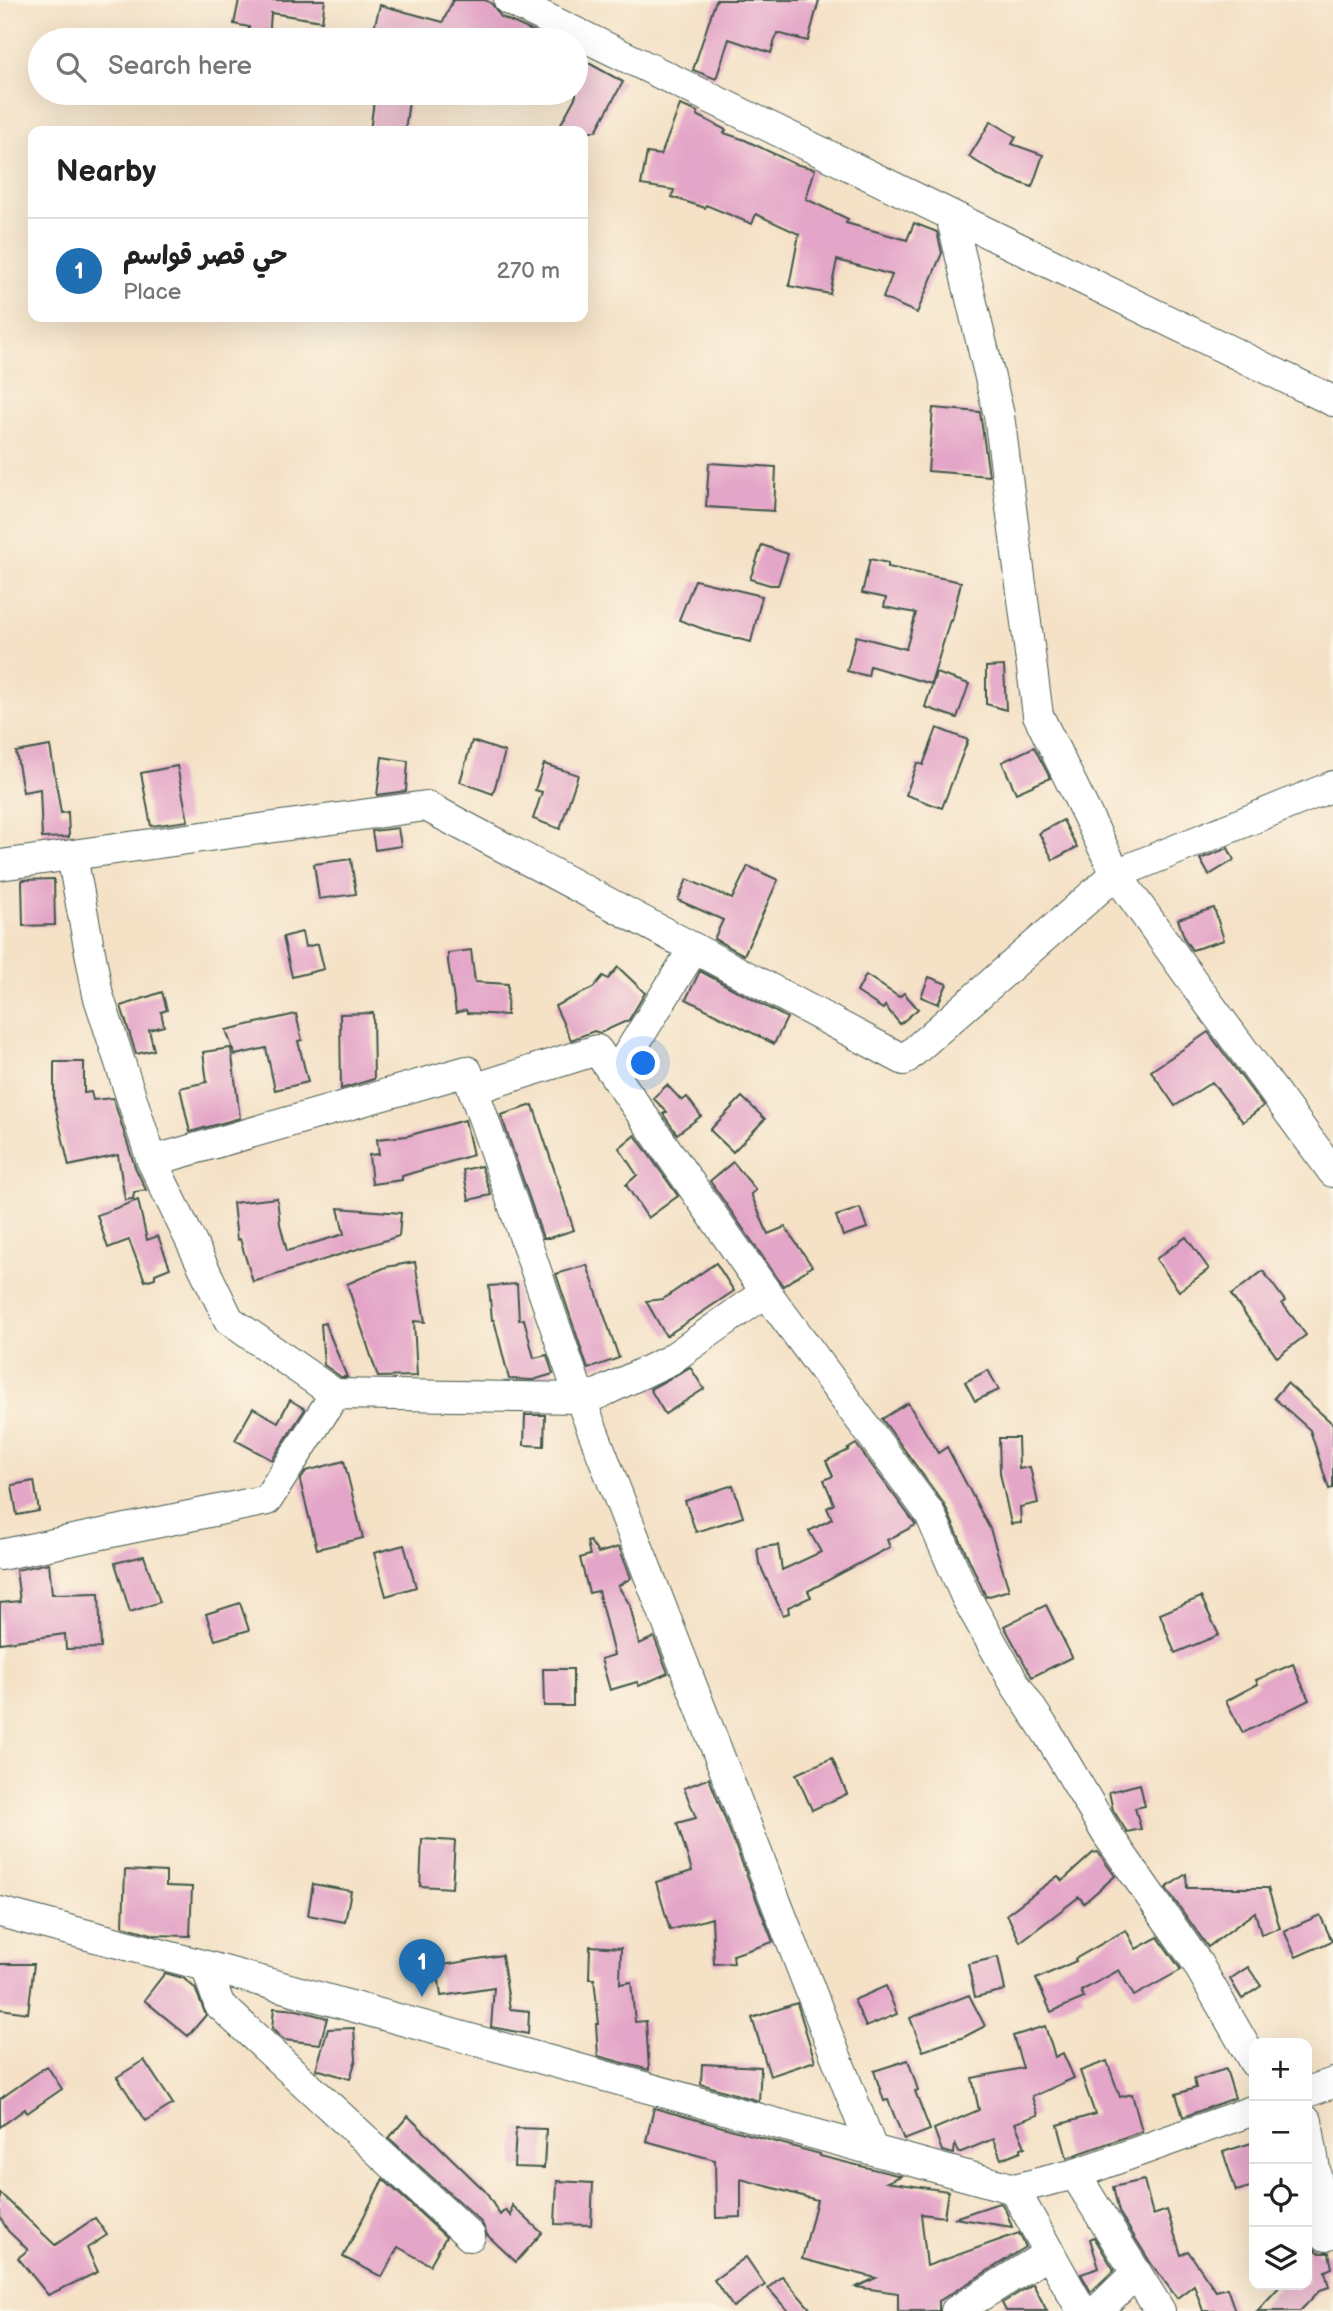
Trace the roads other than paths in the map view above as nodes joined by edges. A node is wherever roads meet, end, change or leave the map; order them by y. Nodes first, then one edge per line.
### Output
1 (509, 0) edge
2 (566, 28) edge
3 (588, 39) edge
4 (951, 216) junction
5 (1333, 401) edge
6 (1333, 786) edge
7 (72, 856) junction
8 (0, 865) edge
9 (1116, 874) junction
10 (694, 948) junction
11 (615, 1075) junction
12 (473, 1089) junction
13 (152, 1161) junction
14 (1333, 1171) edge
15 (766, 1292) junction
16 (335, 1394) junction
17 (580, 1398) junction
18 (0, 1555) edge
19 (0, 1912) edge
20 (206, 1966) junction
21 (1249, 2053) edge
22 (1333, 2083) edge
23 (1312, 2090) edge
24 (1249, 2112) edge
25 (872, 2150) junction
26 (1312, 2151) edge
27 (1075, 2174) junction
28 (1014, 2189) junction
29 (470, 2236) dead end
30 (1326, 2236) dead end
31 (1050, 2253) junction
32 (1136, 2273) junction
33 (956, 2311) edge
34 (1082, 2311) edge
35 (1097, 2311) edge
36 (1160, 2311) edge

1 - 2 street
3 - 4 street
4 - 5 street
4 - 9 street
6 - 9 street
7 - 8 street
7 - 10 street
7 - 13 street
9 - 10 street
9 - 14 street
10 - 11 street
11 - 12 street
11 - 15 street
12 - 13 street
12 - 17 street
13 - 16 street
15 - 17 street
15 - 21 street
16 - 17 street
16 - 18 street
17 - 25 street
19 - 20 street
20 - 25 street
20 - 29 street
22 - 23 street
24 - 27 street
25 - 28 street
26 - 30 street
27 - 28 street
27 - 32 street
28 - 31 street
31 - 33 street
31 - 34 street
32 - 35 street
32 - 36 street

